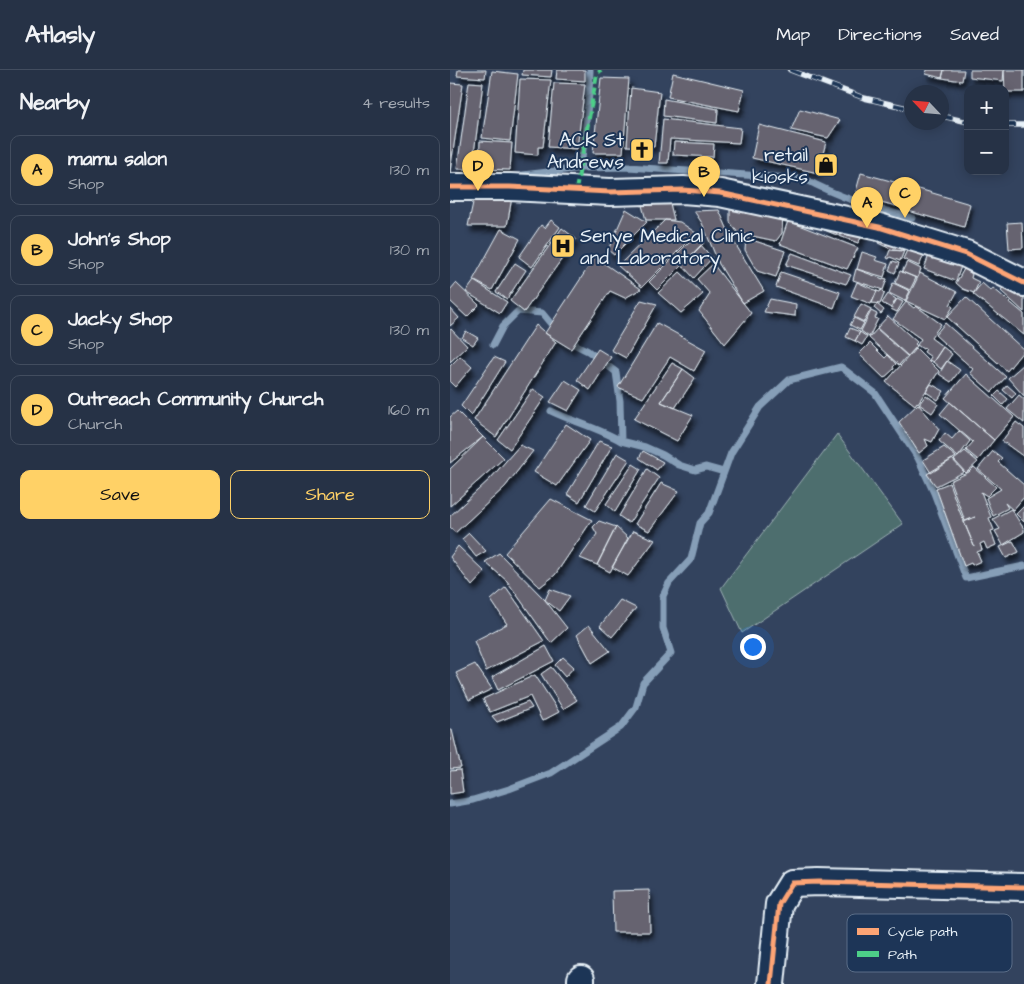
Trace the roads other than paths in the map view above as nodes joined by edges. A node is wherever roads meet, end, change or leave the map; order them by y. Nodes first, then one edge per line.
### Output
1 (450, 187) edge
2 (1024, 282) edge
3 (1024, 886) edge
4 (771, 984) edge

1 - 2 street
3 - 4 street

